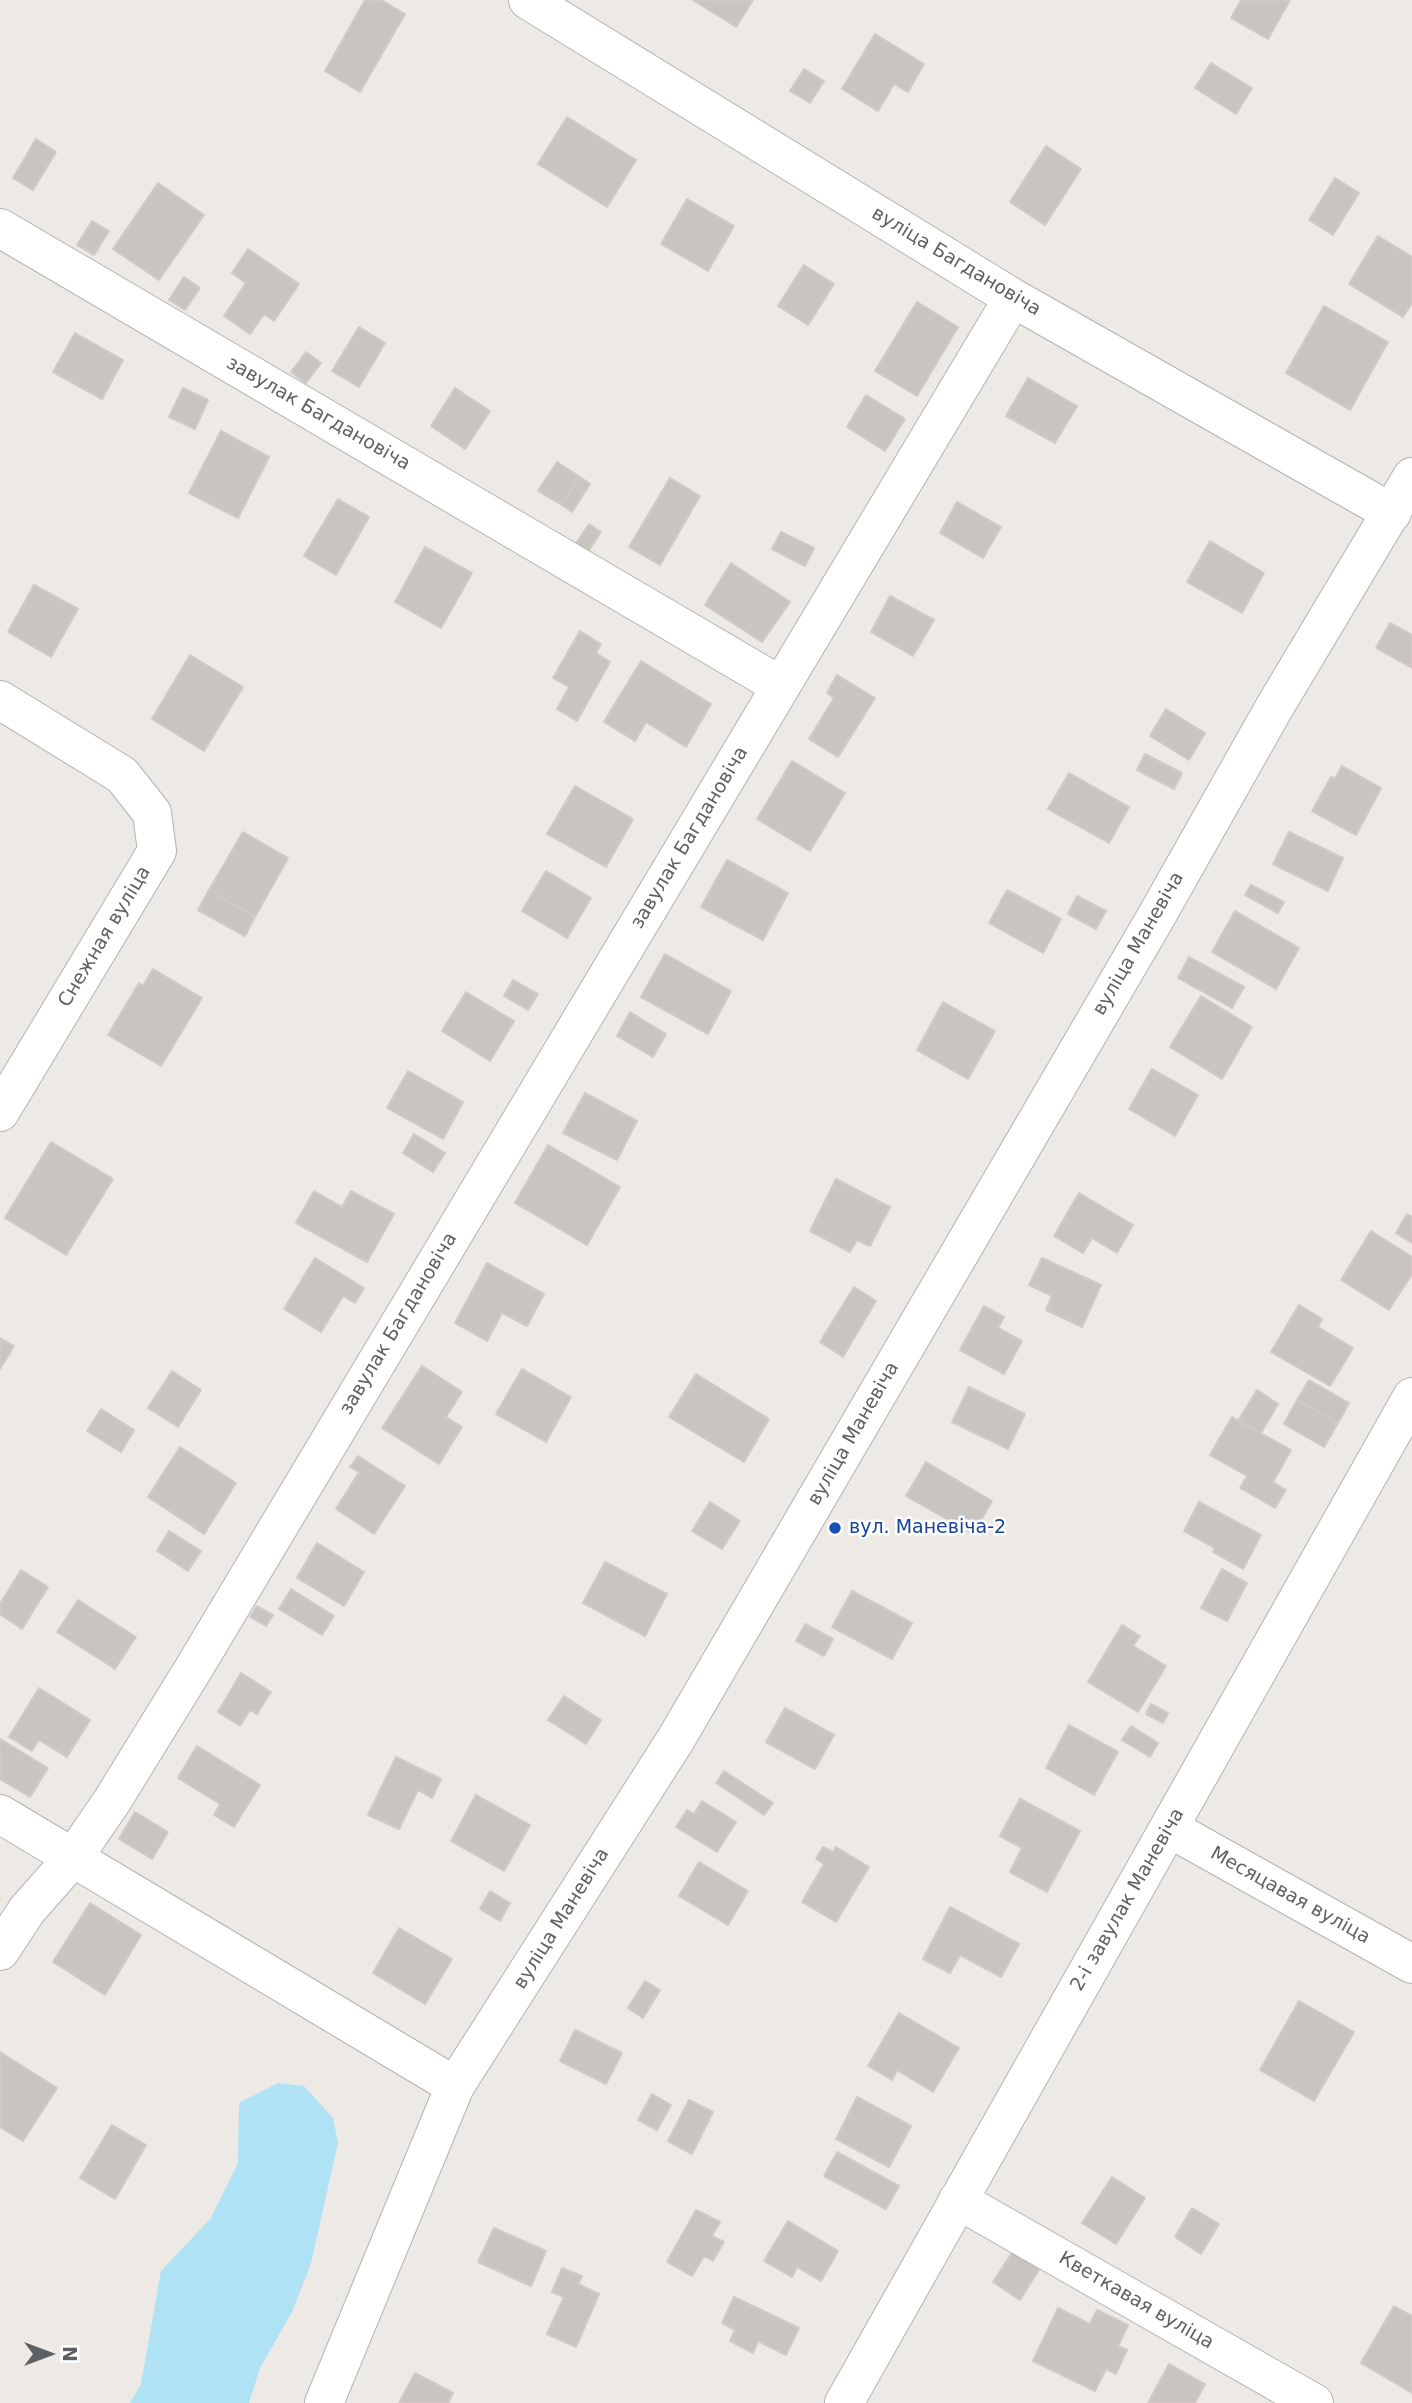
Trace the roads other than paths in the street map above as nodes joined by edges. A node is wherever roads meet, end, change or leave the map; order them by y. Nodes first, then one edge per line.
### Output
1 (528, 0) edge
2 (0, 228) edge
3 (1013, 298) junction
4 (1412, 477) edge
5 (1392, 513) junction
6 (781, 686) junction
7 (0, 700) edge
8 (0, 1112) edge
9 (1412, 1397) edge
10 (0, 1814) edge
11 (1169, 1828) junction
12 (72, 1858) junction
13 (0, 1951) edge
14 (1412, 1964) edge
15 (455, 2087) junction
16 (958, 2200) junction
17 (324, 2403) edge
18 (844, 2403) edge
19 (1314, 2403) edge

1 - 3 street, вуліца Багдановіча
2 - 6 street, завулак Багдановіча
3 - 5 street, вуліца Багдановіча
3 - 6 street, завулак Багдановіча
4 - 5 street, вуліца Маневіча
5 - 15 street, вуліца Маневіча
6 - 12 street, завулак Багдановіча
7 - 8 street, Снежная вуліца
9 - 11 street, 2-і завулак Маневіча
10 - 12 street
11 - 14 street, Месяцавая вуліца
11 - 16 street, 2-і завулак Маневіча
12 - 13 street, завулак Багдановіча
12 - 15 street
15 - 17 street, вуліца Маневіча
16 - 18 street, 2-і завулак Маневіча
16 - 19 street, Кветкавая вуліца

